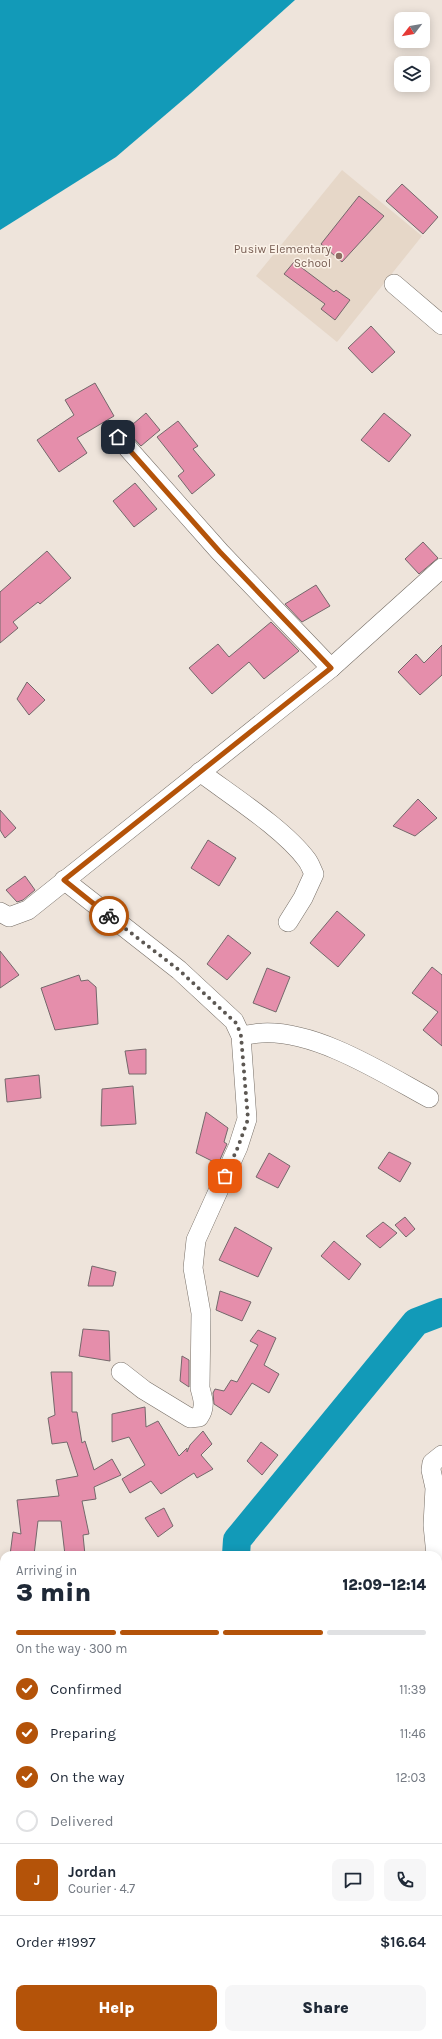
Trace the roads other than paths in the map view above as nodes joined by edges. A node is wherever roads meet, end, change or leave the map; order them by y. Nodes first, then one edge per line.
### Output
1 (394, 284) dead end
2 (442, 325) edge
3 (118, 437) dead end
4 (442, 568) edge
5 (331, 668) junction
6 (200, 772) junction
7 (64, 880) junction
8 (0, 912) edge
9 (288, 922) dead end
10 (241, 1036) junction
11 (429, 1098) dead end
12 (121, 1372) dead end
13 (442, 1455) edge
14 (436, 1551) edge

1 - 2 street
3 - 5 street
4 - 5 street
5 - 6 street
6 - 7 street
6 - 9 street
7 - 8 street
7 - 10 street
10 - 11 street
10 - 12 street
13 - 14 street

